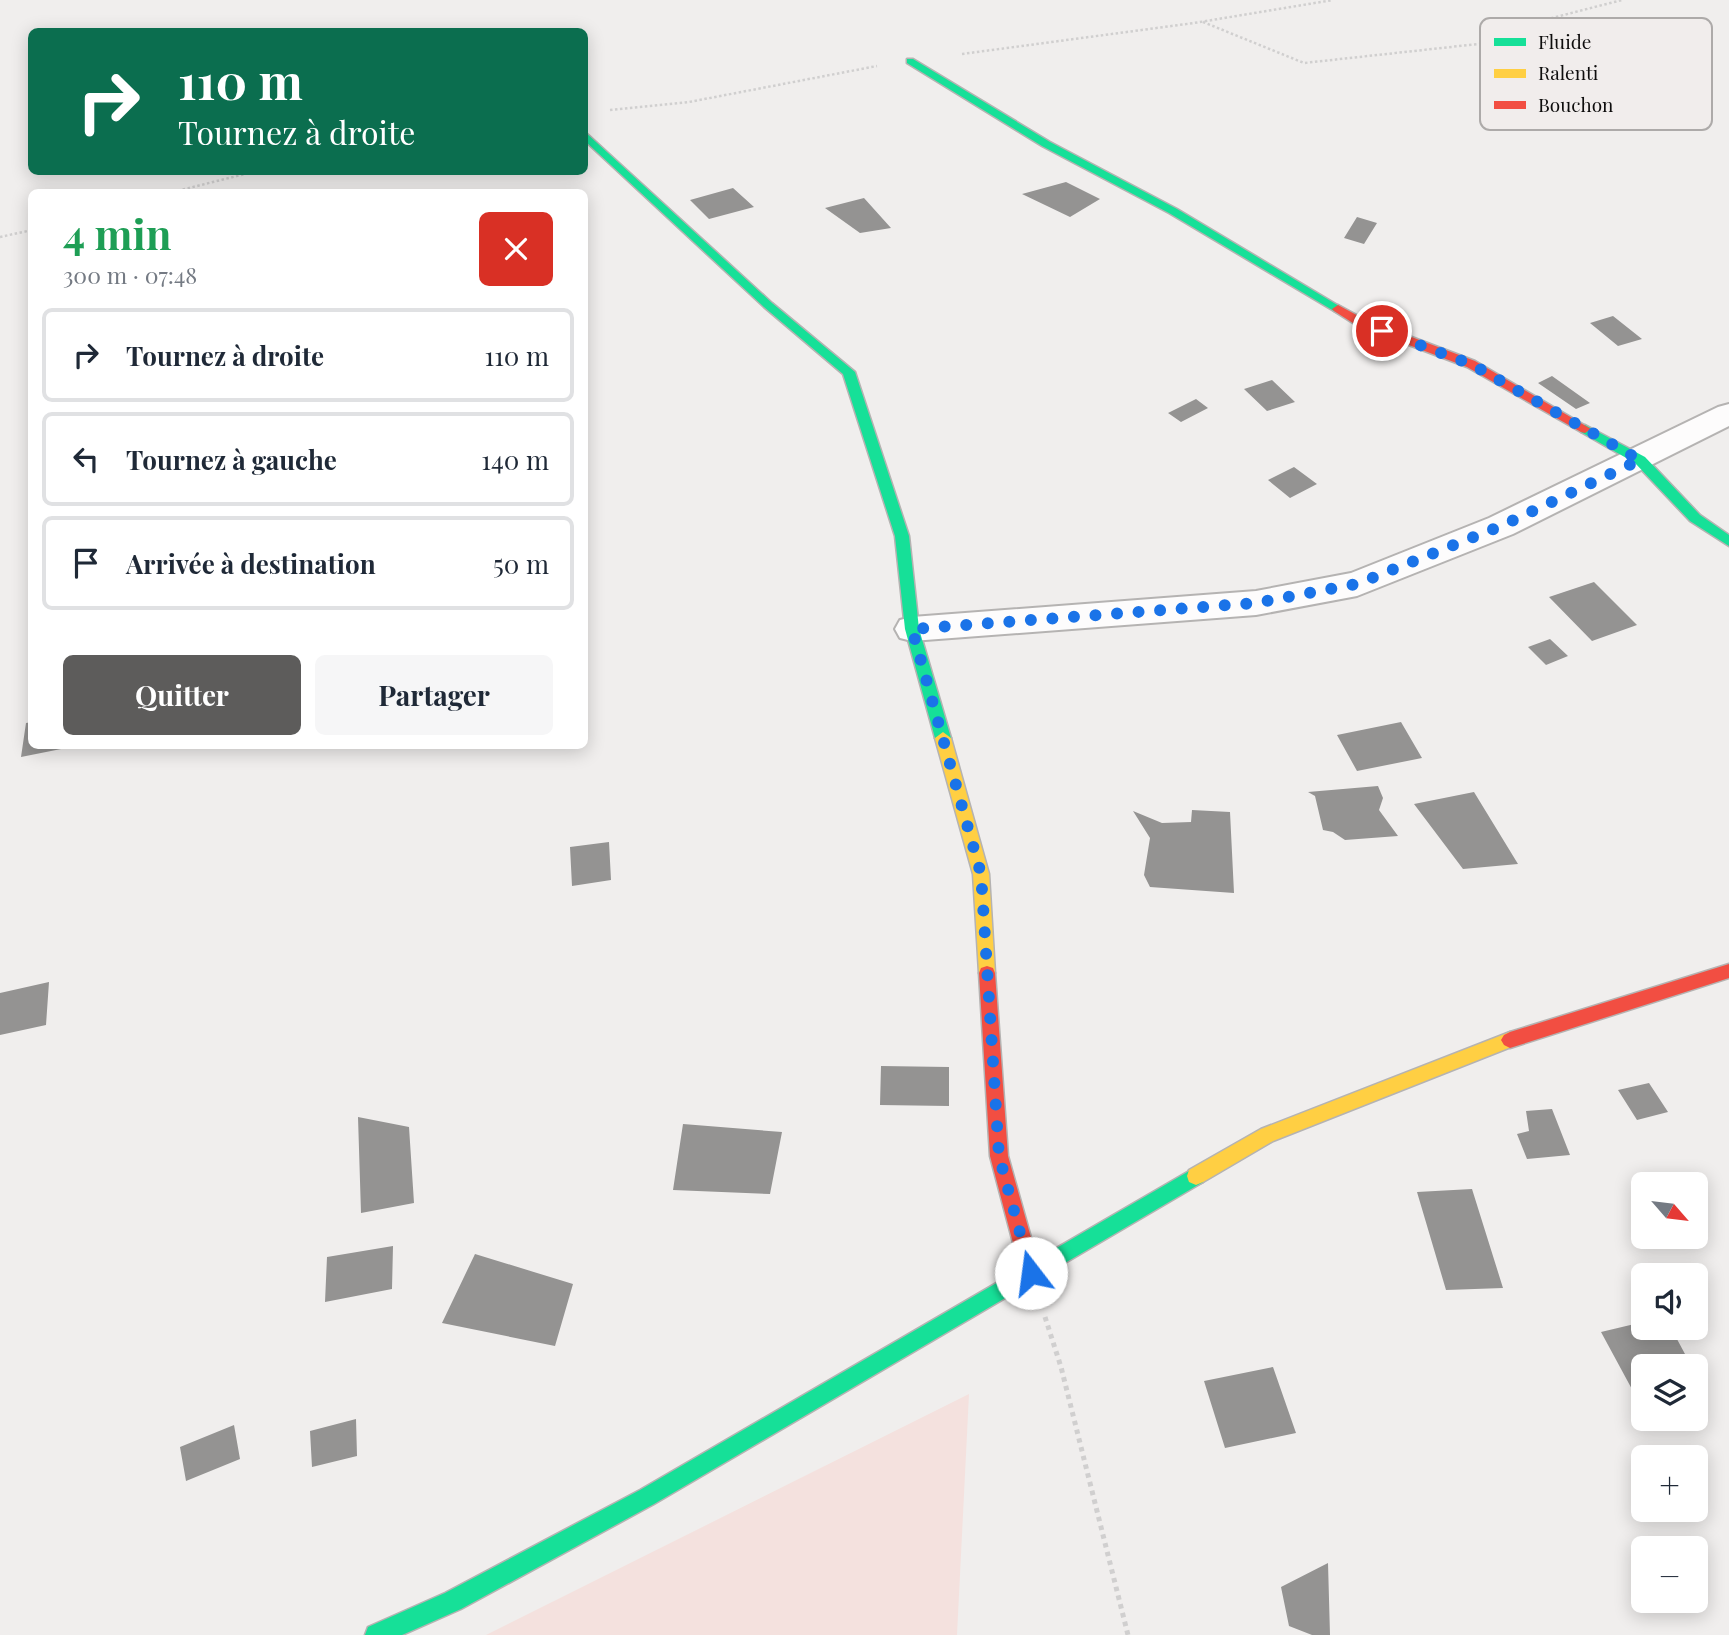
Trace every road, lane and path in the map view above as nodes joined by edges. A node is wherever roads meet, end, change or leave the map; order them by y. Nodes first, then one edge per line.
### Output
1 (1622, 0) edge
2 (1552, 18) edge
3 (1200, 21) dead end
4 (1480, 44) edge
5 (911, 61) dead end
6 (588, 138) edge
7 (241, 175) edge
8 (185, 189) edge
9 (28, 231) edge
10 (0, 237) edge
11 (1729, 414) edge
12 (1640, 460) junction
13 (1729, 541) edge
14 (912, 629) junction
15 (1729, 971) edge
16 (1031, 1273) junction
17 (376, 1635) edge
18 (1128, 1635) edge

1 - 2 path
3 - 4 path
5 - 12 street
6 - 14 street
7 - 8 path
9 - 10 path
11 - 12 street
12 - 13 street
12 - 14 street
14 - 16 street
15 - 16 street
16 - 17 street
16 - 18 path

